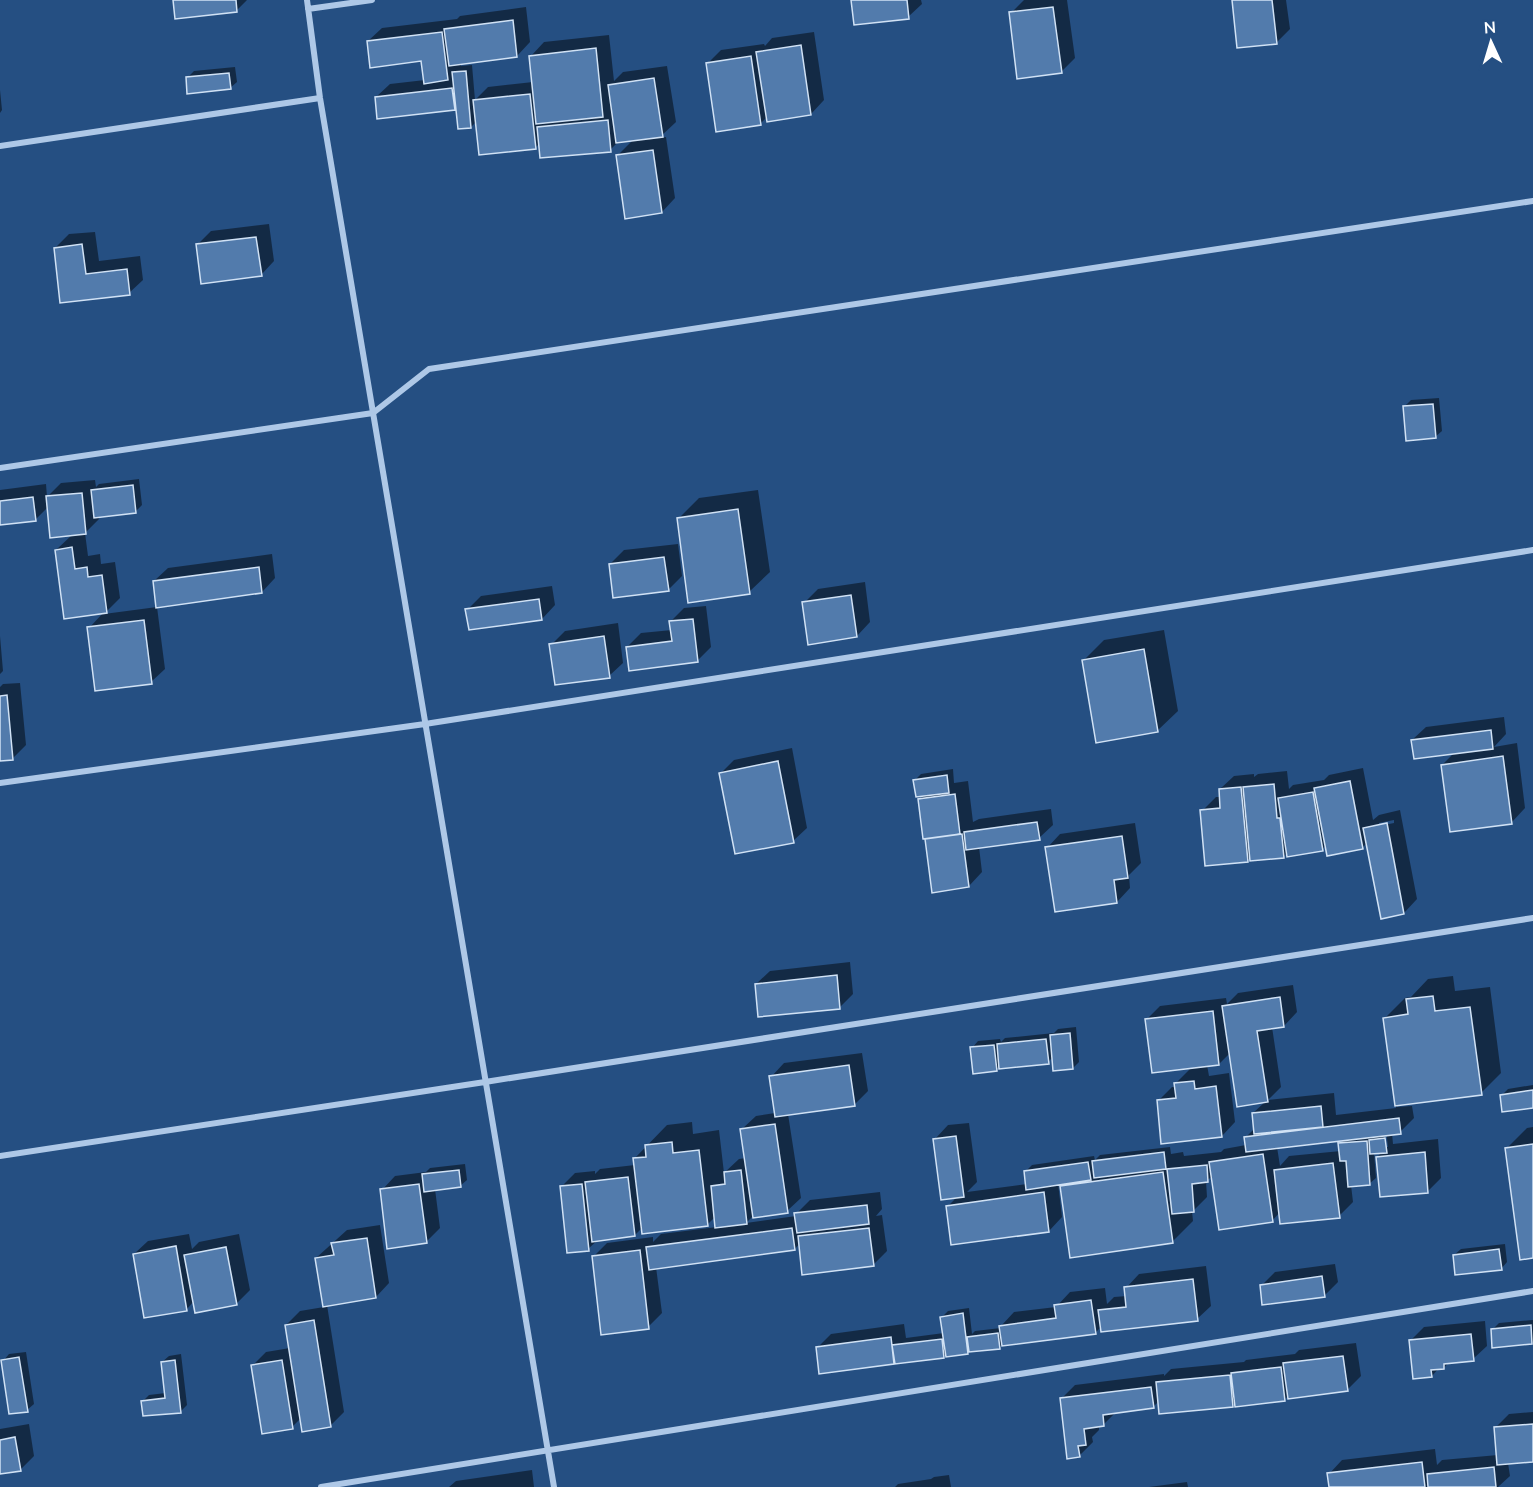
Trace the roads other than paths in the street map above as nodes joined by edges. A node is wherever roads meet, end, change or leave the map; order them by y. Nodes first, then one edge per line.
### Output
1 (307, 0) edge
2 (372, 0) edge
3 (308, 9) junction
4 (320, 98) junction
5 (0, 146) edge
6 (1533, 201) edge
7 (373, 413) junction
8 (0, 468) edge
9 (1533, 550) edge
10 (425, 724) junction
11 (0, 783) edge
12 (1533, 918) edge
13 (485, 1082) junction
14 (0, 1156) edge
15 (1533, 1290) edge
16 (548, 1450) junction
17 (321, 1487) edge
18 (554, 1487) edge

1 - 3 street
2 - 3 street
3 - 4 street
4 - 5 street
4 - 7 street
6 - 7 street
7 - 8 street
7 - 10 street
9 - 10 street
10 - 11 street
10 - 13 street
12 - 13 street
13 - 14 street
13 - 16 street
15 - 16 street
16 - 17 street
16 - 18 street

